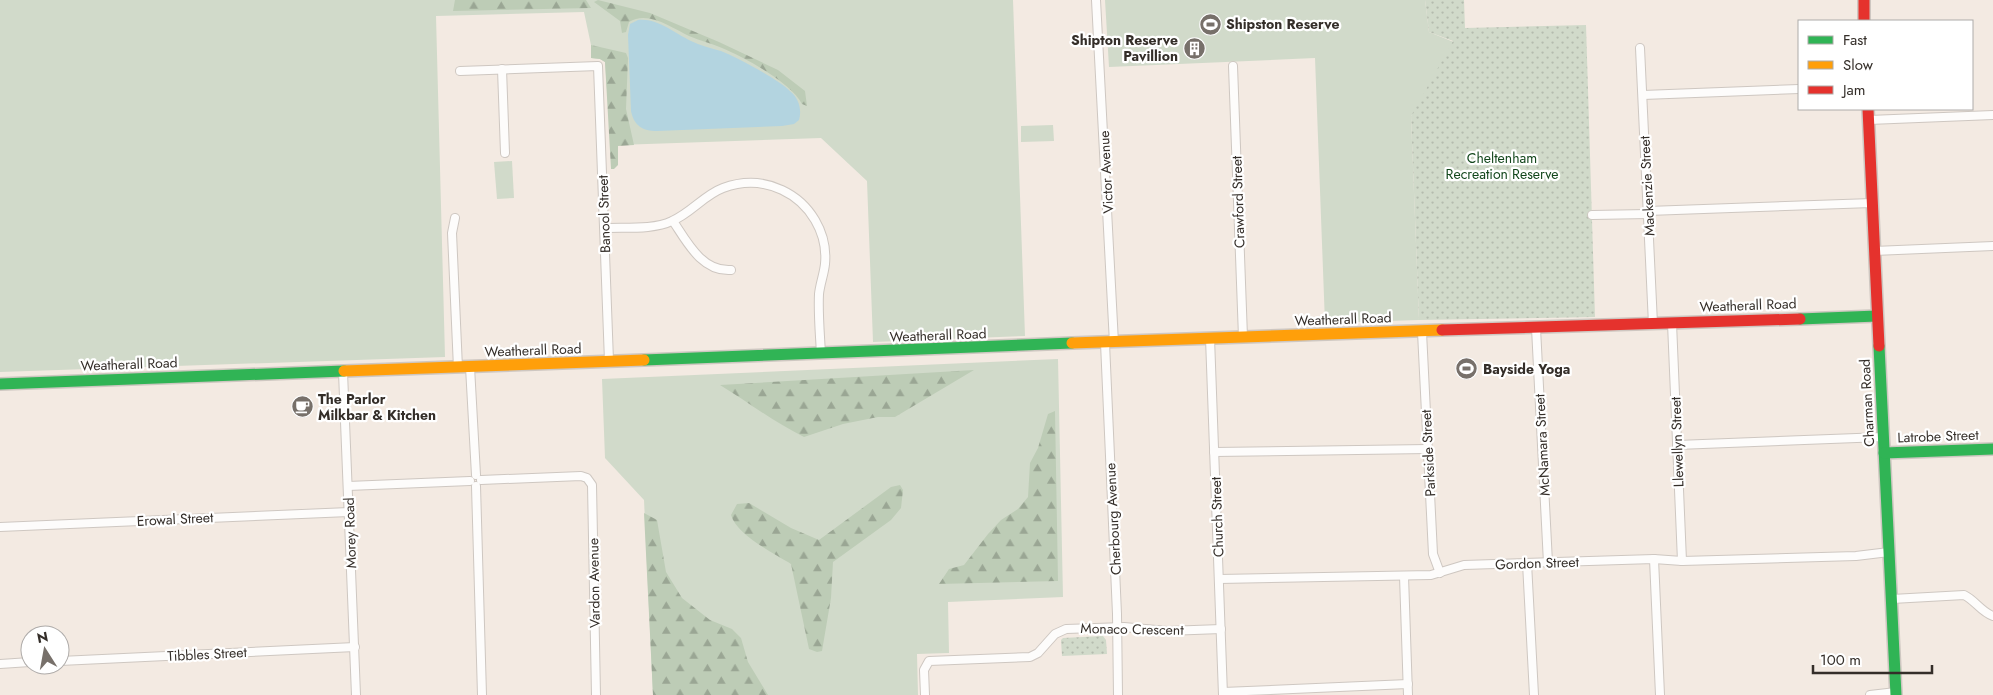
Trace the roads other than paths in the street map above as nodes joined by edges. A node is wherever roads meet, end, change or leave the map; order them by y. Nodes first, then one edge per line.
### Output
1 (1096, 0) edge
2 (1864, 0) edge
3 (1864, 20) edge
4 (1640, 48) dead end
5 (1233, 66) dead end
6 (502, 69) junction
7 (460, 71) dead end
8 (1798, 89) edge
9 (1643, 95) junction
10 (1868, 114) edge
11 (1993, 115) edge
12 (505, 153) dead end
13 (1872, 203) junction
14 (1648, 212) junction
15 (1592, 215) dead end
16 (455, 218) dead end
17 (672, 221) junction
18 (604, 228) junction
19 (1993, 246) edge
20 (1874, 251) junction
21 (731, 270) dead end
22 (1877, 316) junction
23 (1672, 323) junction
24 (1653, 324) junction
25 (1536, 328) junction
26 (1422, 332) junction
27 (1243, 337) junction
28 (1210, 338) junction
29 (1110, 343) junction
30 (821, 354) junction
31 (609, 362) junction
32 (470, 367) junction
33 (458, 368) junction
34 (343, 372) junction
35 (0, 384) edge
36 (1883, 437) junction
37 (1677, 445) junction
38 (1993, 448) edge
39 (1428, 449) junction
40 (1214, 452) junction
41 (1884, 453) junction
42 (476, 480) junction
43 (348, 486) junction
44 (349, 512) junction
45 (0, 527) edge
46 (1889, 555) junction
47 (1654, 559) junction
48 (1682, 562) junction
49 (1548, 563) junction
50 (1527, 564) junction
51 (1440, 573) junction
52 (1404, 576) junction
53 (1219, 579) junction
54 (1892, 599) junction
55 (1993, 616) edge
56 (1117, 627) junction
57 (1221, 629) junction
58 (355, 647) junction
59 (70, 661) edge
60 (20, 663) edge
61 (0, 664) edge
62 (1408, 684) junction
63 (1223, 694) edge
64 (1896, 694) edge
65 (356, 695) edge
66 (482, 695) edge
67 (596, 695) edge
68 (925, 695) edge
69 (1118, 695) edge
70 (1408, 695) edge
71 (1534, 695) edge
72 (1661, 695) edge
73 (1870, 695) edge

1 - 29 street, Victor Avenue
2 - 3 street
4 - 9 street, Mackenzie Street
5 - 27 street, Crawford Street
6 - 7 street
6 - 12 street
6 - 18 street, Banool Street
8 - 9 street
9 - 14 street, Mackenzie Street
10 - 11 street
10 - 13 street, Charman Road
13 - 14 street
13 - 20 street, Charman Road
14 - 15 street
14 - 24 street, Mackenzie Street
16 - 33 street
17 - 18 street
17 - 21 street
17 - 30 street
18 - 31 street, Banool Street
19 - 20 street
20 - 22 street, Charman Road
22 - 23 street, Weatherall Road
22 - 36 street, Charman Road
23 - 24 street, Weatherall Road
23 - 37 street, Llewellyn Street
24 - 25 street, Weatherall Road
25 - 26 street, Weatherall Road
25 - 49 street, McNamara Street
26 - 27 street, Weatherall Road
26 - 39 street, Parkside Street
27 - 28 street, Weatherall Road
28 - 29 street, Weatherall Road
28 - 40 street, Church Street
29 - 30 street, Weatherall Road
29 - 56 street, Cherbourg Avenue
30 - 31 street, Weatherall Road
31 - 32 street, Weatherall Road
32 - 33 street, Weatherall Road
32 - 42 street
33 - 34 street, Weatherall Road
34 - 35 street, Weatherall Road
34 - 43 street, Morey Road
36 - 37 street
36 - 41 street, Charman Road
37 - 48 street, Llewellyn Street
38 - 41 street, Latrobe Street
39 - 40 street
39 - 51 street, Parkside Street
40 - 53 street, Church Street
41 - 46 street, Charman Road
42 - 43 street
42 - 66 street
42 - 67 street, Vardon Avenue
43 - 44 street, Morey Road
44 - 45 street, Erowal Street
44 - 58 street, Morey Road
46 - 48 street, Gordon Street
46 - 54 street, Charman Road
47 - 48 street, Gordon Street
47 - 49 street, Gordon Street
47 - 72 street
49 - 50 street, Gordon Street
50 - 51 street, Gordon Street
50 - 71 street
51 - 52 street, Gordon Street
52 - 53 street, Gordon Street
52 - 62 street
53 - 57 street, Church Street
54 - 55 street
54 - 64 street, Charman Road
56 - 57 street, Monaco Crescent
56 - 68 street, Monaco Crescent
56 - 69 street, Cherbourg Avenue
57 - 63 street, Church Street
58 - 59 street, Tibbles Street
58 - 65 street, Morey Road
60 - 61 street
62 - 63 street
62 - 70 street
64 - 73 street

